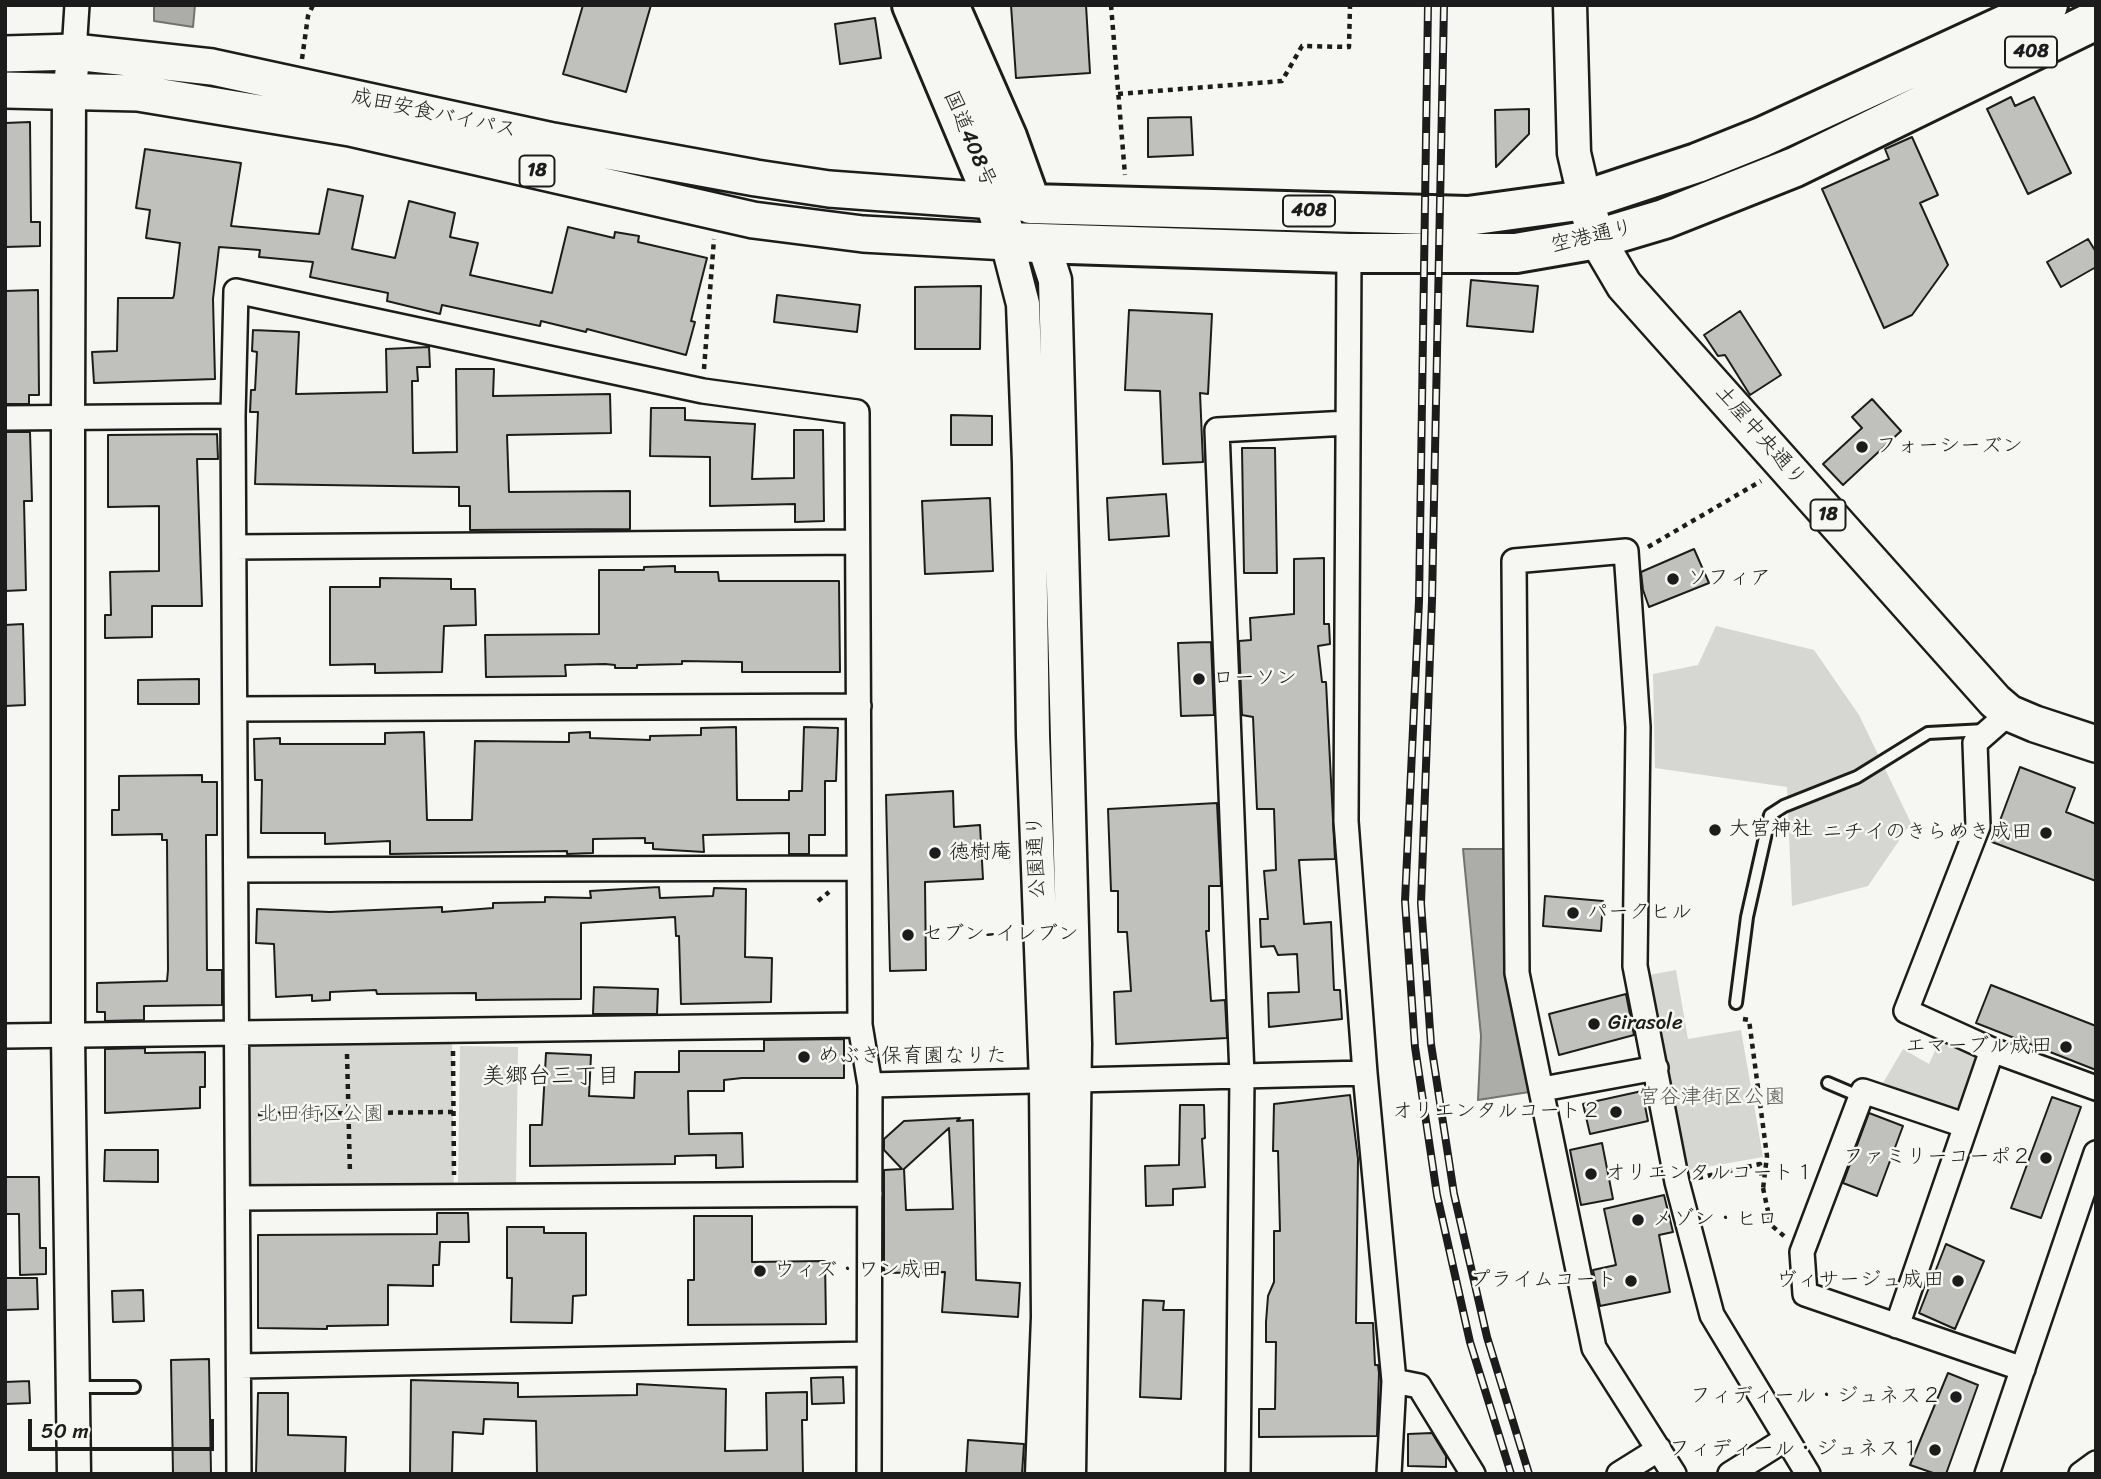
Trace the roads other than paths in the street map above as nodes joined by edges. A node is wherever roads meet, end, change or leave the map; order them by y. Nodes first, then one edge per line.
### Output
1 (77, 5) edge
2 (912, 5) edge
3 (949, 5) edge
4 (1570, 5) edge
5 (2048, 5) edge
6 (2096, 20) edge
7 (74, 52) junction
8 (5, 54) edge
9 (5, 90) edge
10 (69, 92) junction
11 (1585, 200) junction
12 (1013, 203) junction
13 (1597, 239) junction
14 (1025, 243) junction
15 (1349, 253) junction
16 (233, 416) junction
17 (5, 418) edge
18 (68, 419) junction
19 (1348, 423) junction
20 (857, 542) junction
21 (234, 547) junction
22 (859, 706) junction
23 (234, 709) junction
24 (1998, 722) junction
25 (2096, 744) edge
26 (859, 868) junction
27 (236, 870) junction
28 (1736, 1003) dead end
29 (860, 1025) junction
30 (235, 1034) junction
31 (5, 1036) edge
32 (68, 1036) junction
33 (1992, 1050) junction
34 (1656, 1068) junction
35 (1365, 1073) junction
36 (1242, 1076) junction
37 (1061, 1081) junction
38 (1828, 1083) dead end
39 (870, 1085) junction
40 (2096, 1088) edge
41 (1543, 1089) junction
42 (1861, 1097) junction
43 (1964, 1125) junction
44 (2096, 1153) edge
45 (870, 1194) junction
46 (238, 1198) junction
47 (1897, 1326) junction
48 (869, 1354) junction
49 (240, 1366) junction
50 (2023, 1369) junction
51 (1394, 1381) junction
52 (73, 1387) junction
53 (134, 1387) dead end
54 (1786, 1439) junction
55 (1659, 1449) junction
56 (2096, 1463) edge
57 (74, 1474) edge
58 (239, 1474) edge
59 (869, 1474) edge
60 (1042, 1474) edge
61 (1069, 1474) edge
62 (1238, 1474) edge
63 (1389, 1474) edge
64 (1473, 1474) edge
65 (1619, 1474) edge
66 (1674, 1474) edge
67 (1730, 1474) edge
68 (1808, 1474) edge
69 (1987, 1474) edge
70 (2081, 1474) edge

1 - 7 street
2 - 12 highway, 国道408号
3 - 12 highway, 国道408号
4 - 11 street
5 - 11 highway, 空港通り / 408
6 - 13 highway, 空港通り / 408
7 - 8 main road, 成田安食バイパス / 18
7 - 10 street
7 - 12 main road, 成田安食バイパス / 18
9 - 10 main road, 成田安食バイパス / 18
10 - 14 main road, 成田安食バイパス / 18
10 - 18 street
11 - 12 highway, 空港通り / 408
11 - 13 main road, 土屋中央通り / 18
12 - 14 highway, 国道408号
13 - 15 highway, 空港通り / 408
13 - 24 main road, 土屋中央通り / 18
14 - 15 highway, 空港通り / 408
14 - 37 street, 公園通り
15 - 19 street
16 - 18 street
16 - 20 street
16 - 21 street
17 - 18 street
18 - 32 street
19 - 35 street
19 - 36 street
20 - 21 street
20 - 22 street
21 - 23 street
22 - 23 street
22 - 26 street
23 - 27 street
24 - 25 main road, 土屋中央通り / 18
24 - 28 lane
24 - 33 street
26 - 27 street
26 - 29 street
27 - 30 street
29 - 30 street
29 - 39 street
30 - 32 street
30 - 46 street
31 - 32 street
32 - 52 street
33 - 40 street
33 - 43 street
34 - 41 street
34 - 41 street
34 - 54 street
35 - 36 street
35 - 51 street
36 - 37 street
36 - 62 street
37 - 39 street
37 - 60 street, 公園通り
37 - 61 street, 公園通り
38 - 42 lane
39 - 45 street
41 - 55 street
42 - 43 street
42 - 47 street
43 - 47 street
44 - 50 street
45 - 46 street
45 - 48 street
46 - 49 street
47 - 50 street
48 - 49 street
48 - 59 street
49 - 58 street
50 - 69 street
51 - 63 street
51 - 64 street
52 - 53 lane
52 - 57 street
54 - 67 street
54 - 68 street
55 - 65 street
55 - 66 street
56 - 70 street

